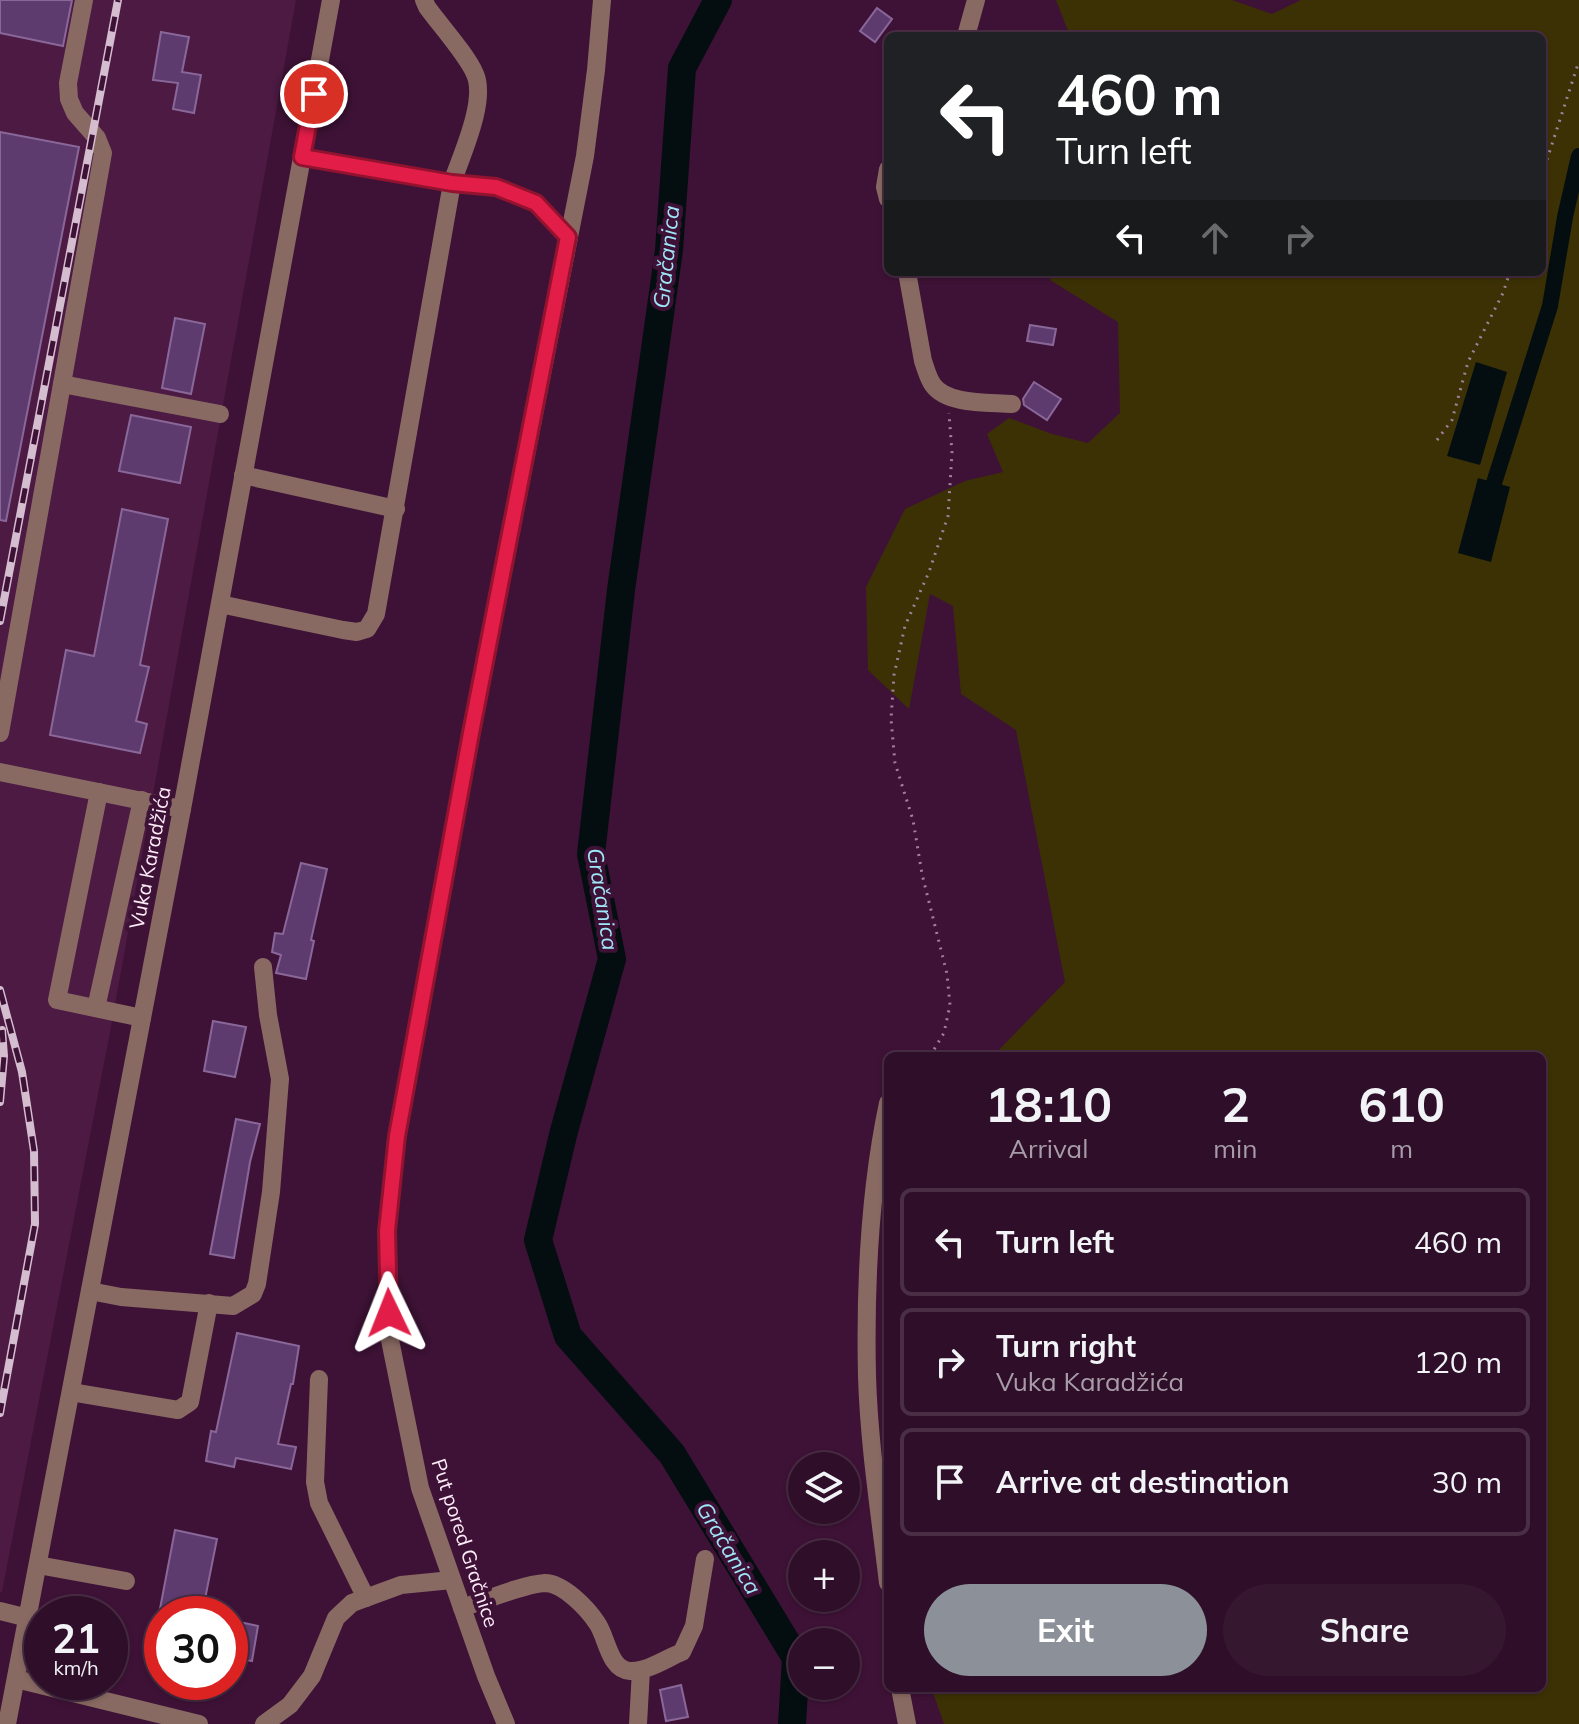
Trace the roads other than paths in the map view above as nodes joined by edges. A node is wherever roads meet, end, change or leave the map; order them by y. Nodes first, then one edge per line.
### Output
1 (84, 0) edge
2 (331, 0) edge
3 (424, 0) edge
4 (602, 0) edge
5 (976, 0) edge
6 (967, 32) edge
7 (302, 157) junction
8 (452, 183) junction
9 (568, 237) junction
10 (908, 276) edge
11 (62, 384) junction
12 (1012, 404) dead end
13 (220, 414) dead end
14 (243, 475) junction
15 (396, 509) junction
16 (220, 604) junction
17 (0, 733) edge
18 (0, 772) edge
19 (99, 792) junction
20 (142, 800) junction
21 (182, 809) junction
22 (263, 967) dead end
23 (96, 1008) junction
24 (142, 1018) junction
25 (884, 1125) edge
26 (90, 1291) junction
27 (209, 1303) junction
28 (319, 1379) dead end
29 (71, 1392) junction
30 (884, 1548) edge
31 (705, 1559) dead end
32 (38, 1565) junction
33 (452, 1580) junction
34 (126, 1581) dead end
35 (32, 1596) edge
36 (366, 1598) junction
37 (462, 1608) junction
38 (0, 1611) edge
39 (24, 1617) edge
40 (24, 1638) edge
41 (641, 1670) junction
42 (16, 1679) junction
43 (901, 1692) edge
44 (125, 1715) edge
45 (7, 1724) edge
46 (199, 1724) edge
47 (264, 1724) edge
48 (506, 1724) edge
49 (638, 1724) edge
50 (907, 1724) edge

1 - 11 street
2 - 7 street, Vuka Karadžića
3 - 8 street
4 - 9 street, Put pored Gračnice
5 - 6 street
7 - 8 street
7 - 14 street, Vuka Karadžića
8 - 9 street
8 - 15 street
9 - 33 street, Put pored Gračnice
10 - 12 street
11 - 13 street
11 - 17 street
14 - 15 street
14 - 16 street, Vuka Karadžića
15 - 16 street
16 - 21 street, Vuka Karadžića
18 - 19 street
19 - 20 street
19 - 23 street
20 - 21 street
20 - 23 street
21 - 24 street, Vuka Karadžića
22 - 27 street
23 - 24 street
24 - 26 street, Vuka Karadžića
25 - 30 street
26 - 27 street
26 - 29 street, Vuka Karadžića
27 - 29 street
28 - 36 street
29 - 32 street, Vuka Karadžića
31 - 41 street
32 - 34 street
32 - 35 street, Vuka Karadžića
33 - 36 street
33 - 37 street, Put pored Gračnice
36 - 47 street
37 - 41 street
37 - 48 street, Put pored Gračnice
38 - 39 street
40 - 42 street, Vuka Karadžića
41 - 49 street
42 - 44 street
42 - 45 street, Vuka Karadžića
43 - 50 street
44 - 46 street

